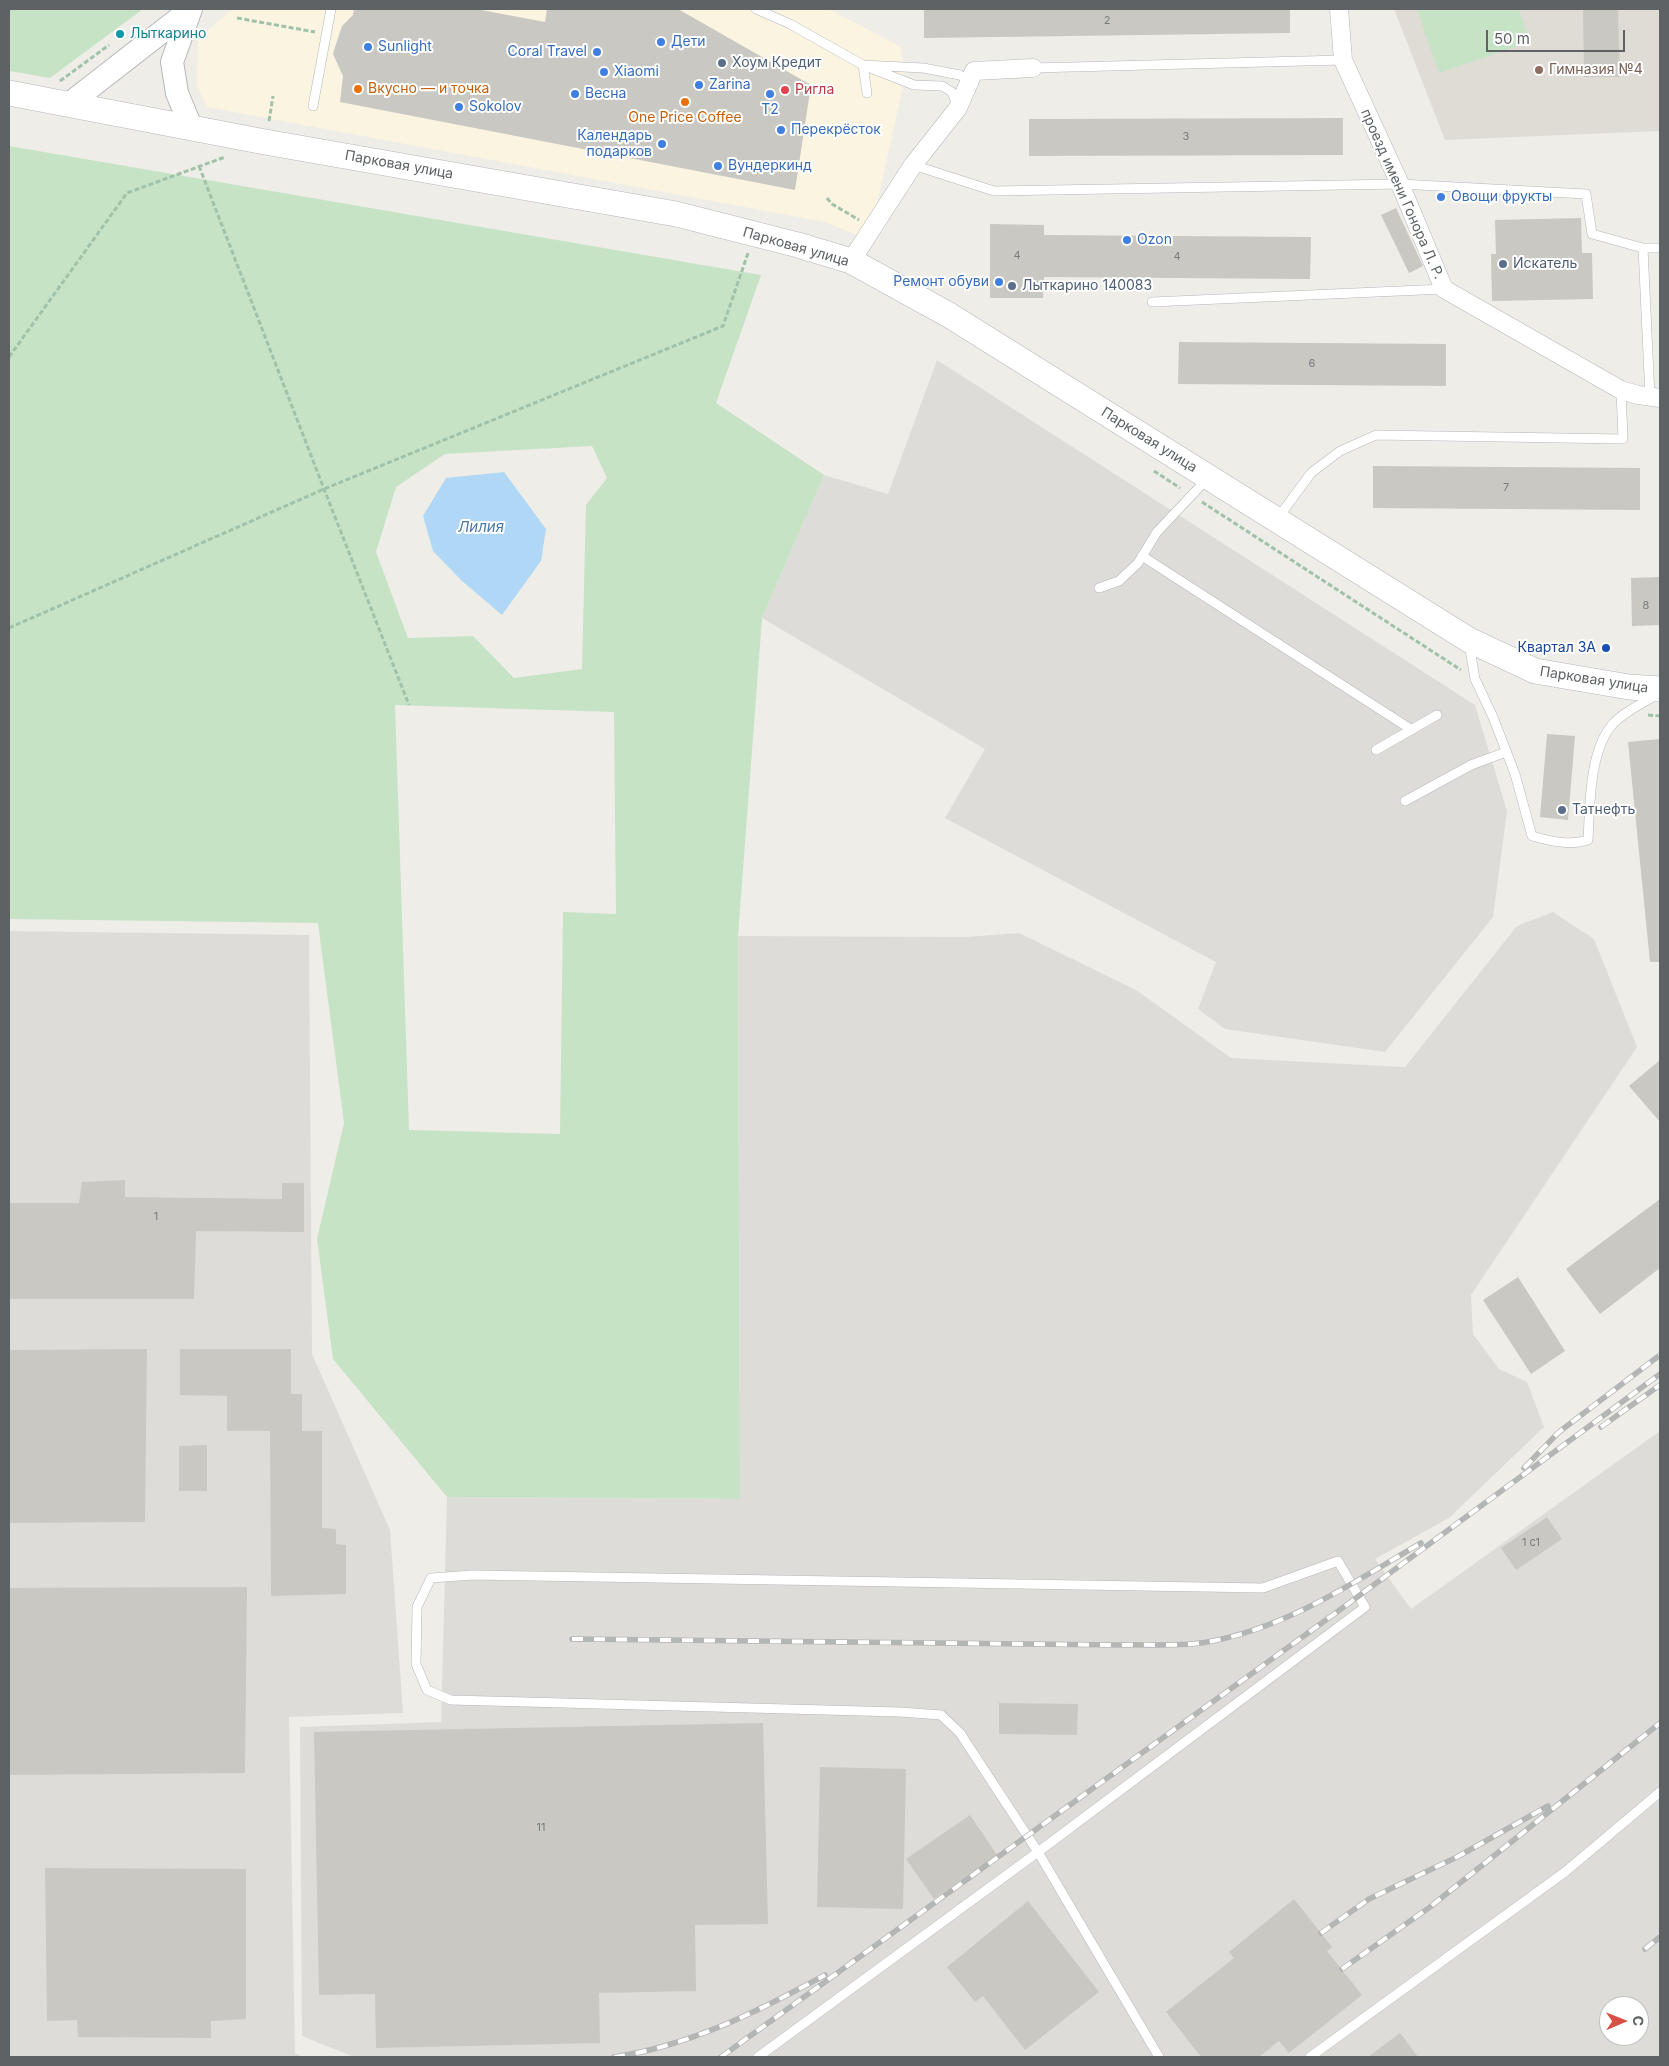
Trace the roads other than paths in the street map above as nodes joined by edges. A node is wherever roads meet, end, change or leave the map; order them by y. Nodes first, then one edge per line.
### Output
1 (191, 9) edge
2 (332, 9) edge
3 (756, 9) edge
4 (1339, 9) edge
5 (1343, 60) junction
6 (863, 65) junction
7 (1033, 68) joint
8 (968, 81) junction
9 (867, 93) dead end
10 (9, 94) edge
11 (69, 104) junction
12 (313, 106) dead end
13 (958, 108) junction
14 (191, 127) junction
15 (913, 165) junction
16 (1400, 184) junction
17 (1643, 248) junction
18 (1660, 248) edge
19 (852, 261) junction
20 (1444, 289) junction
21 (1152, 302) dead end
22 (1621, 390) junction
23 (1655, 398) edge
24 (1200, 486) junction
25 (1276, 520) junction
26 (1142, 556) junction
27 (1099, 588) dead end
28 (1469, 640) junction
29 (1660, 691) edge
30 (1438, 715) dead end
31 (1412, 730) junction
32 (1376, 750) dead end
33 (1506, 752) junction
34 (1405, 801) dead end
35 (1660, 1792) edge
36 (1038, 1852) junction
37 (758, 2057) edge
38 (1160, 2057) edge
39 (1310, 2057) edge

1 - 11 street
1 - 14 street
2 - 12 lane
3 - 6 lane
4 - 5 street, проезд имени Гонора Л. Р.
5 - 7 lane
5 - 16 street, проезд имени Гонора Л. Р.
6 - 8 lane
6 - 9 lane
6 - 13 lane
7 - 8 street
8 - 13 street
10 - 11 main road, Парковая улица
11 - 14 main road, Парковая улица
13 - 15 street
14 - 19 main road, Парковая улица
15 - 16 lane
15 - 19 street
16 - 17 lane
16 - 20 street, проезд имени Гонора Л. Р.
17 - 18 lane
17 - 23 lane
19 - 24 main road, Парковая улица
20 - 21 lane
20 - 22 street, проезд имени Гонора Л. Р.
22 - 23 street, проезд имени Гонора Л. Р.
22 - 25 lane
24 - 25 main road, Парковая улица
24 - 26 lane
25 - 28 main road, Парковая улица
26 - 27 lane
26 - 31 lane
28 - 29 main road, Парковая улица
28 - 33 lane
29 - 33 lane
30 - 31 lane
31 - 32 lane
33 - 34 lane
35 - 39 lane
36 - 36 lane
36 - 37 lane
36 - 38 lane

